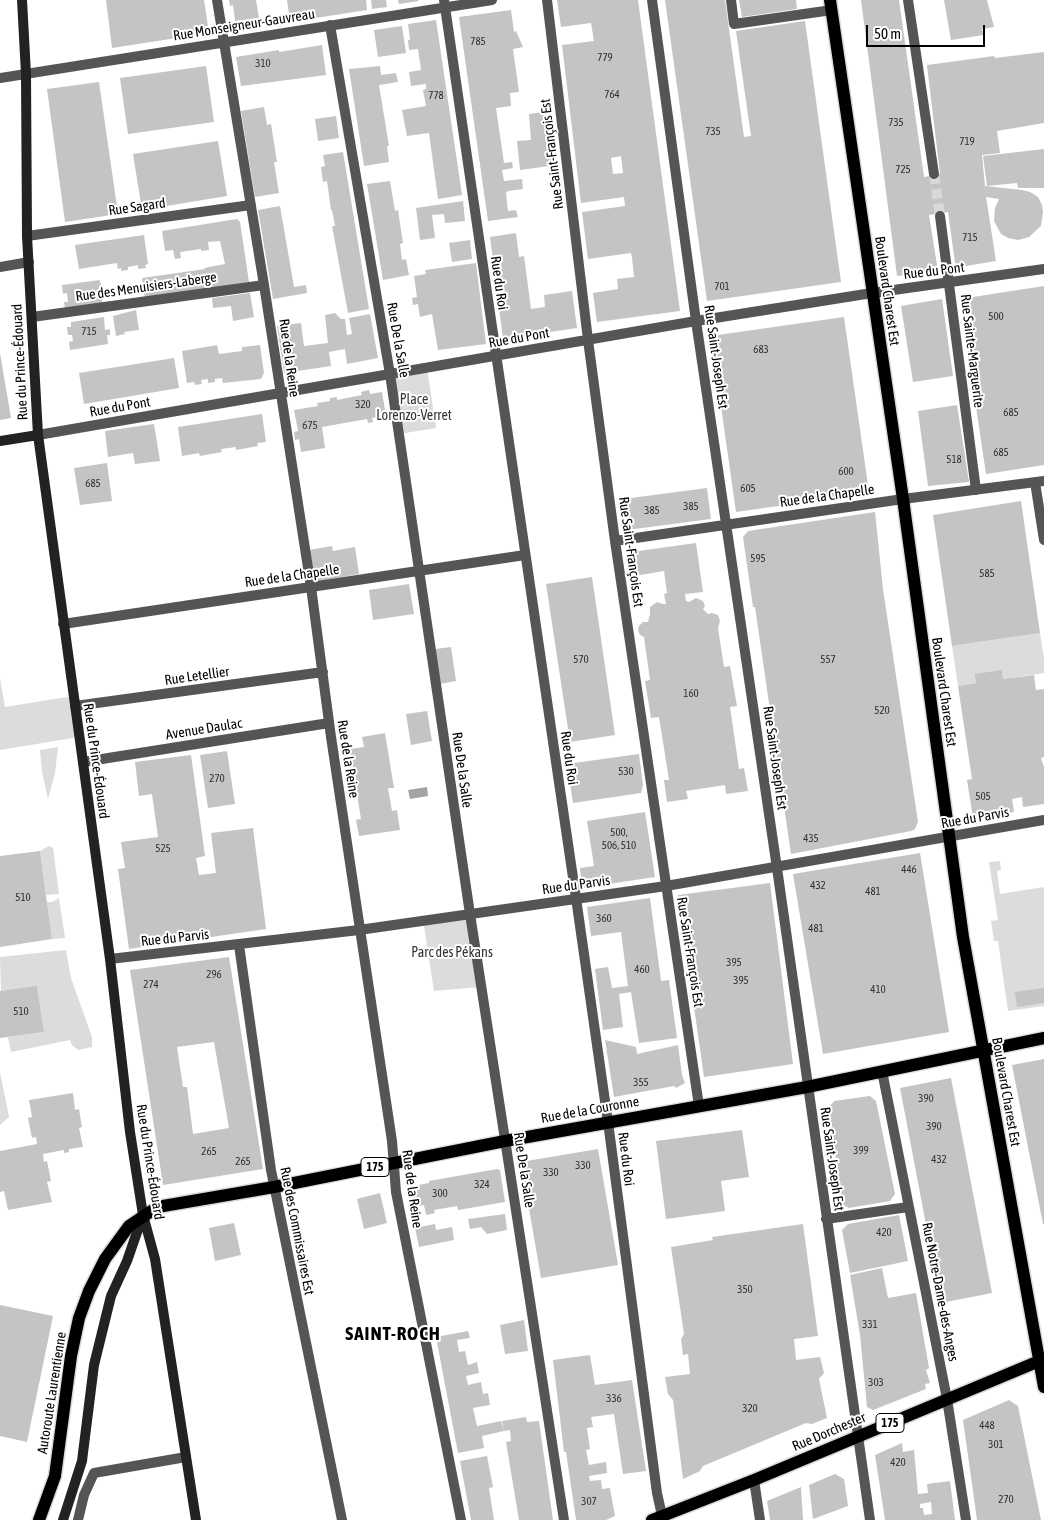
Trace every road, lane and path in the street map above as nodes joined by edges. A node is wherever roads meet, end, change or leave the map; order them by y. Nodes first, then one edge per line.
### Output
1 (22, 0) edge
2 (217, 0) edge
3 (492, 0) edge
4 (547, 0) edge
5 (652, 0) edge
6 (731, 0) edge
7 (908, 0) edge
8 (445, 4) edge
9 (831, 5) edge
10 (330, 25) junction
11 (224, 42) junction
12 (26, 74) junction
13 (0, 78) edge
14 (934, 174) tunnel mouth
15 (251, 205) junction
16 (940, 216) tunnel mouth
17 (28, 236) junction
18 (29, 262) junction
19 (0, 267) edge
20 (1044, 269) edge
21 (949, 283) junction
22 (264, 285) junction
23 (872, 293) junction
24 (32, 317) junction
25 (696, 322) junction
26 (588, 340) junction
27 (495, 356) junction
28 (390, 374) junction
29 (280, 393) junction
30 (38, 435) junction
31 (0, 441) edge
32 (1040, 482) edge
33 (976, 490) junction
34 (903, 499) junction
35 (726, 524) junction
36 (1044, 540) edge
37 (615, 541) junction
38 (525, 556) junction
39 (419, 571) junction
40 (312, 587) junction
41 (64, 624) junction
42 (323, 672) junction
43 (75, 706) junction
44 (329, 723) junction
45 (83, 762) junction
46 (1044, 820) edge
47 (949, 837) junction
48 (777, 868) junction
49 (666, 886) junction
50 (576, 898) junction
51 (470, 914) junction
52 (359, 930) junction
53 (239, 945) junction
54 (110, 959) junction
55 (1044, 1038) edge
56 (984, 1049) junction
57 (882, 1071) junction
58 (807, 1087) junction
59 (699, 1106) junction
60 (608, 1122) junction
61 (505, 1141) junction
62 (393, 1164) junction
63 (274, 1187) junction
64 (908, 1207) junction
65 (143, 1215) junction
66 (826, 1219) junction
67 (1041, 1360) edge
68 (1044, 1387) edge
69 (947, 1399) junction
70 (858, 1436) junction
71 (186, 1457) junction
72 (754, 1480) junction
73 (659, 1518) edge
74 (39, 1520) edge
75 (63, 1520) edge
76 (78, 1520) edge
77 (196, 1520) edge
78 (342, 1520) edge
79 (462, 1520) edge
80 (564, 1520) edge
81 (760, 1520) edge
82 (870, 1520) edge
83 (966, 1520) edge

1 - 12 street, Rue du Prince-Édouard
2 - 11 street, Rue de la Reine
3 - 8 street, Rue Monseigneur-Gauvreau
4 - 26 street, Rue Saint-François Est
5 - 25 street, Rue Saint-Joseph Est
6 - 9 street
7 - 14 street
8 - 10 street, Rue Monseigneur-Gauvreau
8 - 27 street, Rue du Roi
9 - 23 main road, Boulevard Charest Est
10 - 11 street, Rue Monseigneur-Gauvreau
10 - 28 street, Rue De la Salle
11 - 12 street, Rue Monseigneur-Gauvreau
11 - 15 street, Rue de la Reine
12 - 13 street, Rue Monseigneur-Gauvreau
12 - 17 street, Rue du Prince-Édouard
15 - 17 street, Rue Sagard
15 - 22 street, Rue de la Reine
16 - 21 street, Rue Sainte-Marguerite
17 - 18 street, Rue du Prince-Édouard
18 - 19 street
18 - 24 street, Rue du Prince-Édouard
20 - 21 street, Rue du Pont
21 - 23 street, Rue du Pont
21 - 33 street, Rue Sainte-Marguerite
22 - 24 street, Rue des Menuisiers-Laberge
22 - 29 street, Rue de la Reine
23 - 25 street, Rue du Pont
23 - 34 main road, Boulevard Charest Est
24 - 30 street, Rue du Prince-Édouard
25 - 26 street, Rue du Pont
25 - 35 street, Rue Saint-Joseph Est
26 - 27 street, Rue du Pont
26 - 37 street, Rue Saint-François Est
27 - 28 street, Rue du Pont
27 - 38 street, Rue du Roi
28 - 29 street, Rue du Pont
28 - 39 street, Rue De la Salle
29 - 30 street, Rue du Pont
29 - 40 street, Rue de la Reine
30 - 31 street, Rue du Pont
30 - 41 street, Rue du Prince-Édouard
32 - 33 street, Rue de la Chapelle
32 - 36 street
33 - 34 street, Rue de la Chapelle
34 - 35 street, Rue de la Chapelle
34 - 47 main road, Boulevard Charest Est
35 - 37 street, Rue de la Chapelle
35 - 48 street, Rue Saint-Joseph Est
37 - 49 street, Rue Saint-François Est
38 - 39 street, Rue de la Chapelle
38 - 50 street, Rue du Roi
39 - 40 street, Rue de la Chapelle
39 - 51 street, Rue De la Salle
40 - 41 street, Rue de la Chapelle
40 - 42 street, Rue de la Reine
41 - 43 street, Rue du Prince-Édouard
42 - 43 street, Rue Letellier
42 - 44 street, Rue de la Reine
43 - 45 street, Rue du Prince-Édouard
44 - 45 street, Avenue Daulac
44 - 52 street, Rue de la Reine
45 - 54 street, Rue du Prince-Édouard
46 - 47 street, Rue du Parvis
47 - 48 street, Rue du Parvis
47 - 56 main road, Boulevard Charest Est
48 - 49 street, Rue du Parvis
48 - 58 street, Rue Saint-Joseph Est
49 - 50 street, Rue du Parvis
49 - 59 street, Rue Saint-François Est
50 - 51 street, Rue du Parvis
50 - 60 street, Rue du Roi
51 - 52 street, Rue du Parvis
51 - 61 street, Rue De la Salle
52 - 53 street, Rue du Parvis
52 - 62 street, Rue de la Reine
53 - 54 street, Rue du Parvis
53 - 63 street, Rue des Commissaires Est
54 - 65 street, Rue du Prince-Édouard
55 - 56 main road, Rue de la Couronne / 175
56 - 57 main road, Rue de la Couronne / 175
56 - 67 main road, Boulevard Charest Est
57 - 58 main road, Rue de la Couronne / 175
57 - 64 street, Rue Notre-Dame-des-Anges
58 - 59 main road, Rue de la Couronne / 175
58 - 66 street, Rue Saint-Joseph Est
59 - 60 main road, Rue de la Couronne / 175
60 - 61 main road, Rue de la Couronne / 175
60 - 73 street, Rue du Roi
61 - 62 main road, Rue de la Couronne / 175
61 - 80 street, Rue De la Salle
62 - 63 main road, Rue de la Couronne / 175
62 - 79 street, Rue de la Reine
63 - 65 main road, Rue de la Couronne / 175
63 - 78 street, Rue des Commissaires Est
64 - 66 street
64 - 69 street, Rue Notre-Dame-des-Anges
65 - 71 street, Rue du Prince-Édouard
65 - 74 main road, Autoroute Laurentienne / 175
65 - 75 street
66 - 70 street, Rue Saint-Joseph Est
67 - 68 main road, Boulevard Charest Est
67 - 69 main road, Rue Dorchester / 175
69 - 70 main road, Rue Dorchester / 175
69 - 83 street, Rue Notre-Dame-des-Anges
70 - 72 main road, Rue Dorchester / 175
70 - 82 street, Rue Saint-Joseph Est
71 - 76 street
71 - 77 street, Rue du Prince-Édouard
72 - 73 main road, Rue Dorchester / 175
72 - 81 street

